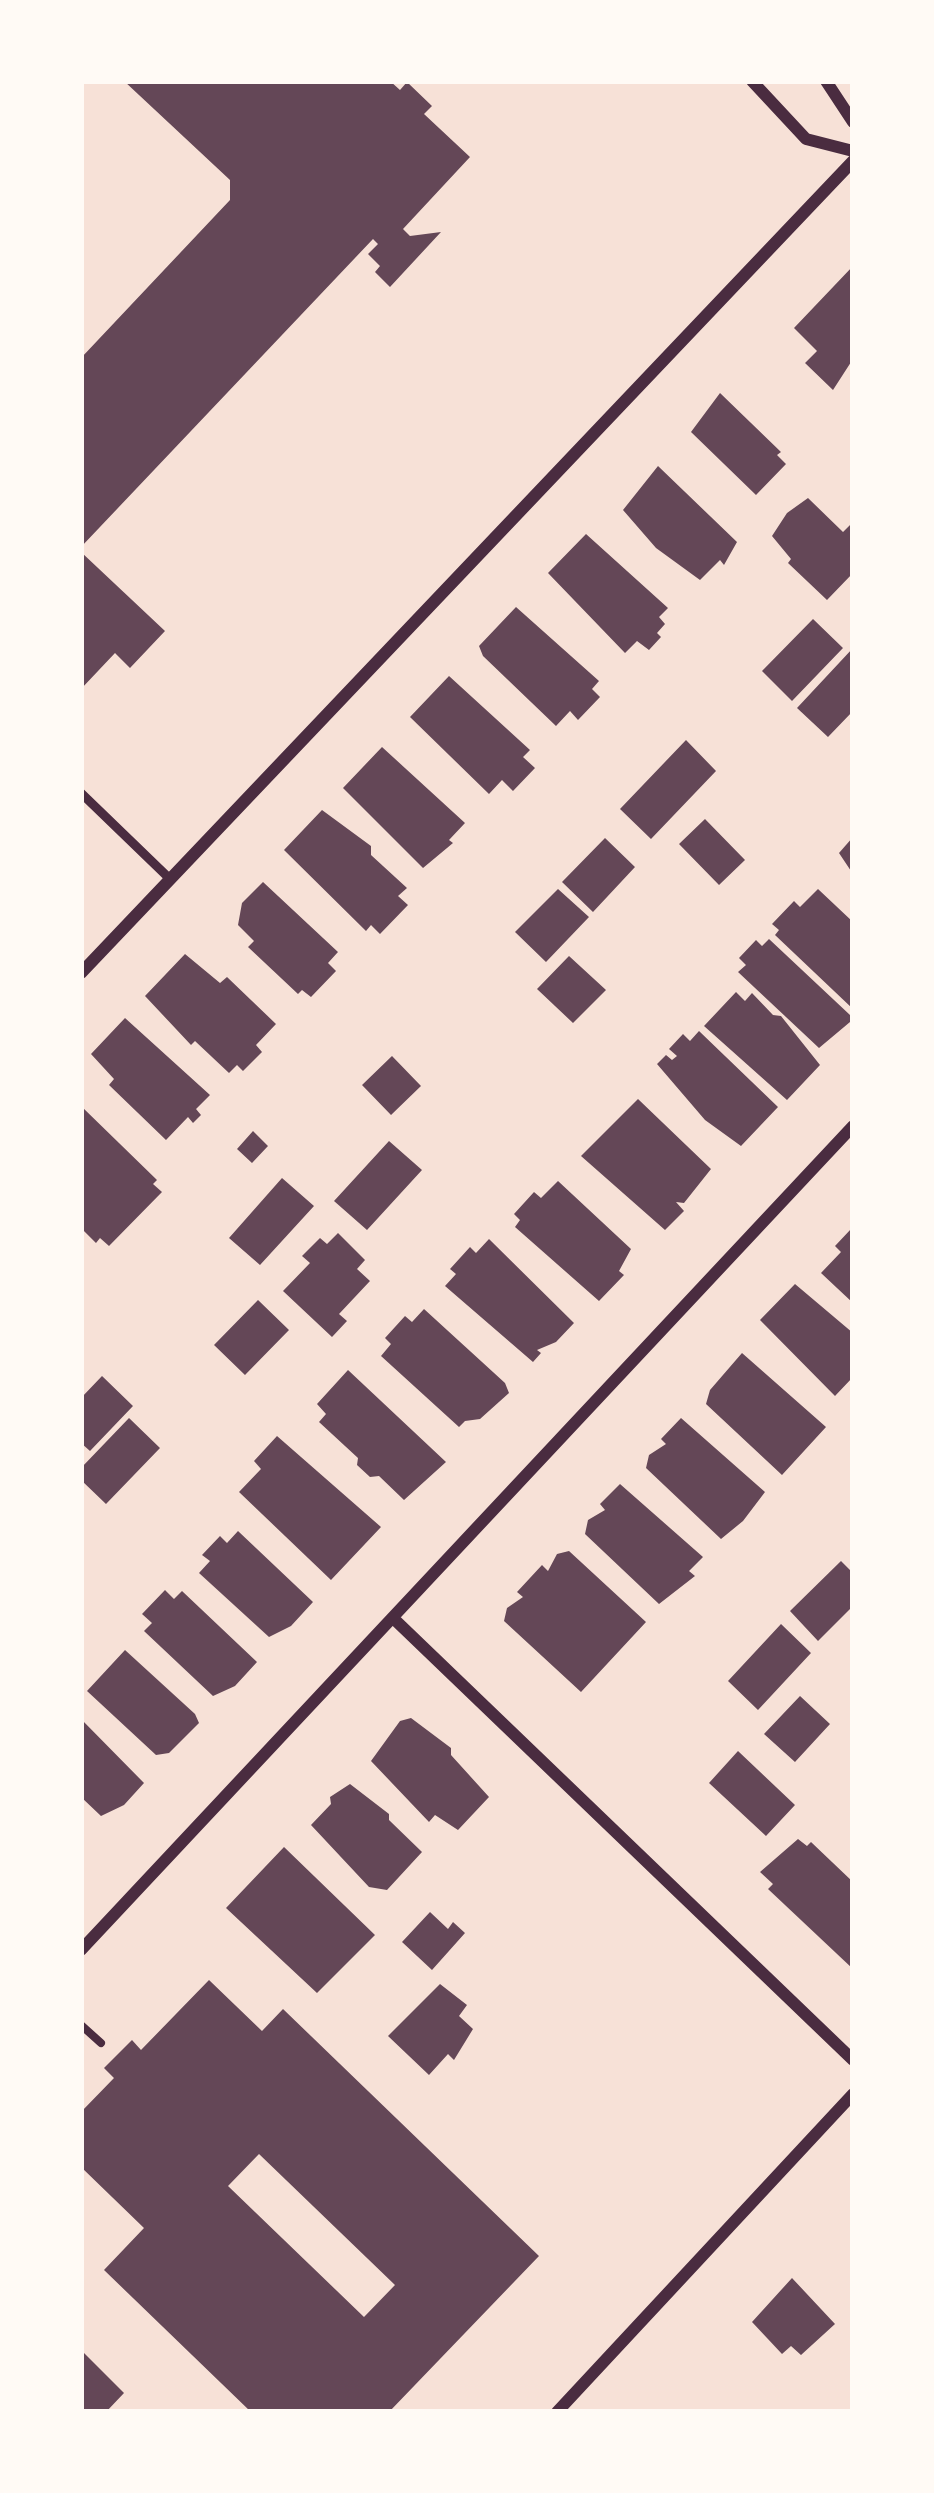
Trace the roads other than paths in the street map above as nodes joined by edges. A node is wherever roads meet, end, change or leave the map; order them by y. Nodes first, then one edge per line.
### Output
1 (752, 81) edge
2 (826, 81) edge
3 (853, 122) edge
4 (853, 151) edge
5 (853, 161) edge
6 (81, 793) edge
7 (170, 879) junction
8 (81, 973) edge
9 (853, 1126) edge
10 (393, 1618) junction
11 (81, 1950) edge
12 (853, 2060) edge
13 (853, 2094) edge
14 (557, 2412) edge

1 - 4 street
2 - 3 street
5 - 7 street
6 - 7 lane
7 - 8 street
9 - 10 street
10 - 11 street
10 - 12 street
13 - 14 street

